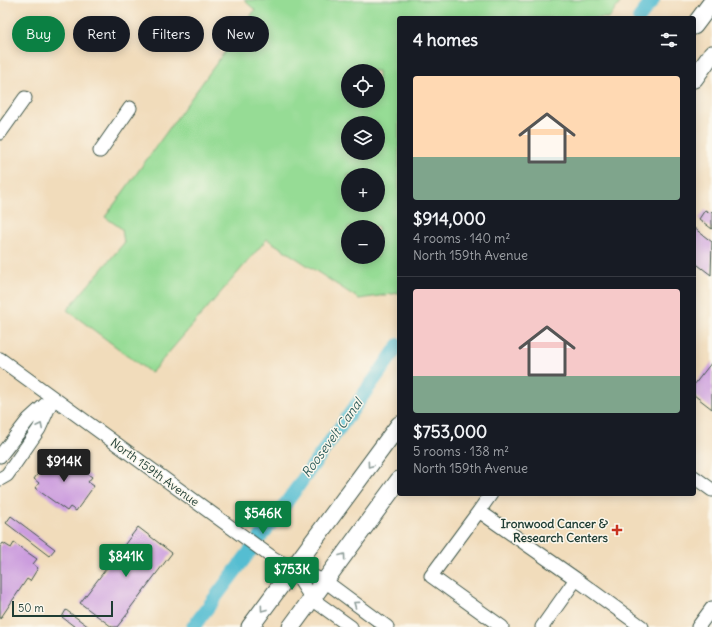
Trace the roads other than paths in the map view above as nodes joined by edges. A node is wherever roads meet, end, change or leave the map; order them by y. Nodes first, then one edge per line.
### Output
1 (712, 2) edge
2 (696, 23) edge
3 (712, 54) edge
4 (696, 76) edge
5 (25, 98) dead end
6 (130, 108) dead end
7 (0, 132) edge
8 (100, 151) dead end
9 (0, 359) edge
10 (53, 398) junction
11 (397, 428) edge
12 (0, 456) edge
13 (696, 478) edge
14 (0, 479) edge
15 (397, 483) edge
16 (712, 490) edge
17 (490, 496) edge
18 (479, 511) junction
19 (293, 569) junction
20 (576, 579) junction
21 (325, 581) junction
22 (312, 599) junction
23 (712, 608) edge
24 (250, 627) edge
25 (291, 627) edge
26 (351, 627) edge
27 (387, 627) edge
28 (502, 627) edge
29 (542, 627) edge
30 (642, 627) edge
31 (698, 627) edge

1 - 2 main road
3 - 4 main road
5 - 7 street
6 - 8 street
9 - 10 street, North 159th Avenue
10 - 12 street
14 -> 10 street
10 - 19 street, North 159th Avenue
11 -> 19 main road
13 - 16 street
21 -> 15 main road
17 - 18 street
18 - 20 street
18 - 28 street
19 - 21 street, North 159th Avenue
19 - 22 street, North 159th Avenue
19 -> 24 main road
20 - 29 street
20 - 30 street
21 - 22 main road
27 -> 21 street, North 159th Avenue
22 - 25 main road
22 - 26 street, North 159th Avenue
23 - 31 street

